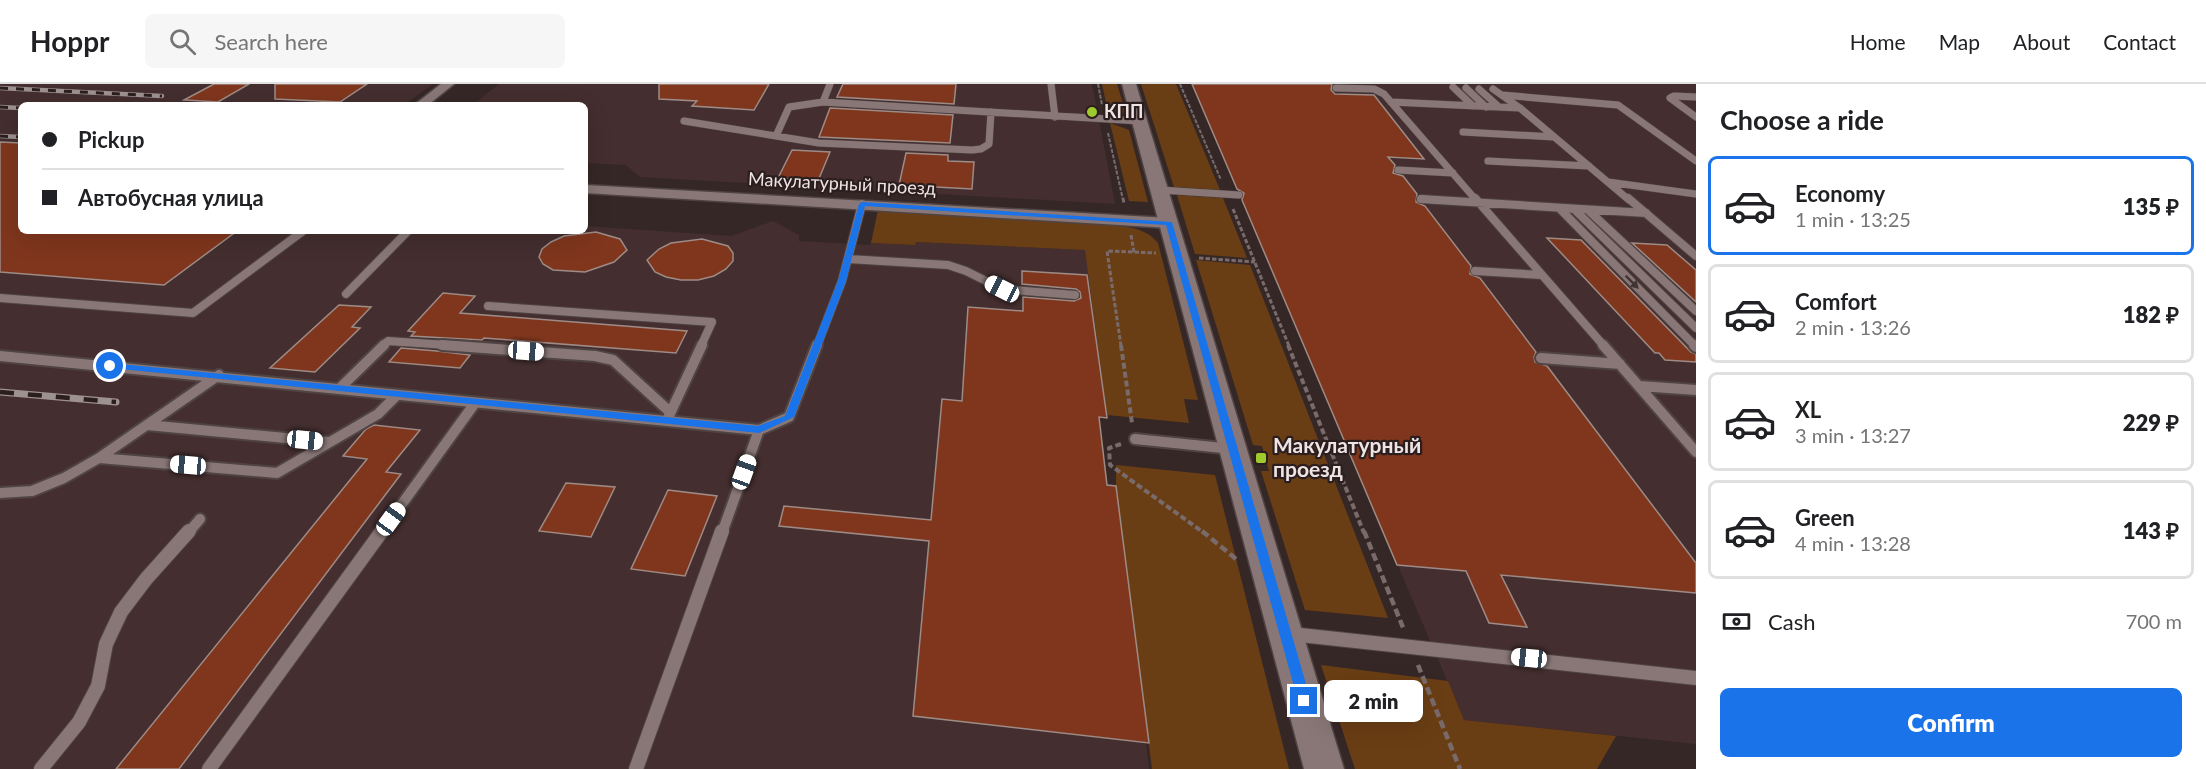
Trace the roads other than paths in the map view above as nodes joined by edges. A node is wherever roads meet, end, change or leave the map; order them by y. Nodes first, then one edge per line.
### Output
1 (448, 84) edge
2 (830, 84) edge
3 (1051, 84) edge
4 (1129, 84) edge
5 (1453, 87) dead end
6 (1336, 88) dead end
7 (1466, 88) dead end
8 (1479, 88) dead end
9 (1493, 89) dead end
10 (1501, 95) junction
11 (1696, 97) edge
12 (424, 102) edge
13 (823, 102) junction
14 (1391, 102) junction
15 (1473, 106) junction
16 (1486, 107) junction
17 (1499, 107) junction
18 (1520, 108) junction
19 (991, 112) junction
20 (1055, 117) junction
21 (1696, 117) edge
22 (684, 121) dead end
23 (1140, 121) junction
24 (1463, 132) dead end
25 (776, 136) junction
26 (1555, 137) junction
27 (1488, 161) dead end
28 (1696, 161) edge
29 (1590, 166) junction
30 (1398, 170) dead end
31 (1453, 173) junction
32 (1608, 182) junction
33 (588, 189) edge
34 (1160, 190) junction
35 (1696, 194) edge
36 (1239, 195) dead end
37 (1421, 199) dead end
38 (862, 204) junction
39 (1481, 204) junction
40 (1560, 209) junction
41 (1574, 209) junction
42 (1588, 210) junction
43 (1646, 213) junction
44 (1169, 224) junction
45 (299, 234) edge
46 (404, 234) edge
47 (1696, 256) edge
48 (848, 259) junction
49 (1475, 271) dead end
50 (1542, 274) junction
51 (346, 294) dead end
52 (1075, 295) dead end
53 (0, 298) edge
54 (488, 306) dead end
55 (1696, 311) edge
56 (1696, 328) edge
57 (1696, 347) edge
58 (0, 356) edge
59 (1541, 358) dead end
60 (1620, 363) junction
61 (219, 375) junction
62 (1640, 386) junction
63 (340, 388) junction
64 (1696, 390) edge
65 (397, 395) junction
66 (475, 403) junction
67 (668, 416) junction
68 (147, 425) junction
69 (759, 430) junction
70 (1135, 439) road end
71 (327, 442) junction
72 (1233, 449) junction
73 (1696, 452) edge
74 (99, 458) junction
75 (0, 493) edge
76 (200, 519) dead end
77 (1285, 633) junction
78 (1696, 678) edge
79 (41, 769) edge
80 (209, 769) edge
81 (636, 769) edge
82 (1324, 769) edge

1 - 12 street
2 - 13 lane
3 - 20 lane
4 - 23 street
5 - 15 lane
6 - 14 lane
7 - 16 lane
8 - 17 lane
9 - 10 lane
10 - 18 lane
10 - 28 lane
11 - 21 lane
13 - 19 lane
13 - 25 lane
14 - 15 lane
14 - 31 lane
15 - 16 lane
16 - 17 lane
17 - 18 lane
18 - 26 lane
19 - 20 lane
19 - 25 lane
20 - 23 lane
22 - 25 lane
23 - 34 street
24 - 26 lane
26 - 29 lane
27 - 29 lane
29 - 32 lane
30 - 31 lane
31 - 39 lane
32 - 35 lane
32 - 43 lane
33 - 38 street, Макулатурный проезд
34 - 36 lane
34 - 44 street
37 - 39 lane
38 - 44 street, Макулатурный проезд
38 - 48 lane
39 - 40 lane
39 - 50 lane
40 - 41 lane
40 -> 57 lane
41 - 42 lane
41 - 56 lane
42 - 43 lane
42 - 55 lane
43 - 47 lane
44 - 72 street
45 - 53 lane
46 - 51 lane
48 - 52 lane
48 - 69 lane
49 - 50 lane
50 - 60 lane
54 - 67 lane
58 - 61 lane
59 - 60 lane
60 - 62 lane
61 - 63 lane
61 - 68 lane
62 - 64 lane
62 - 73 lane
63 - 65 lane
63 - 67 lane
65 - 66 lane
65 - 71 lane
66 - 67 lane
66 - 80 lane
67 - 69 lane
68 - 71 lane
68 - 74 lane
69 - 81 lane
70 - 72 lane
71 - 74 lane
72 - 77 street
74 - 75 lane
76 - 79 lane
77 - 78 lane
77 - 82 street

